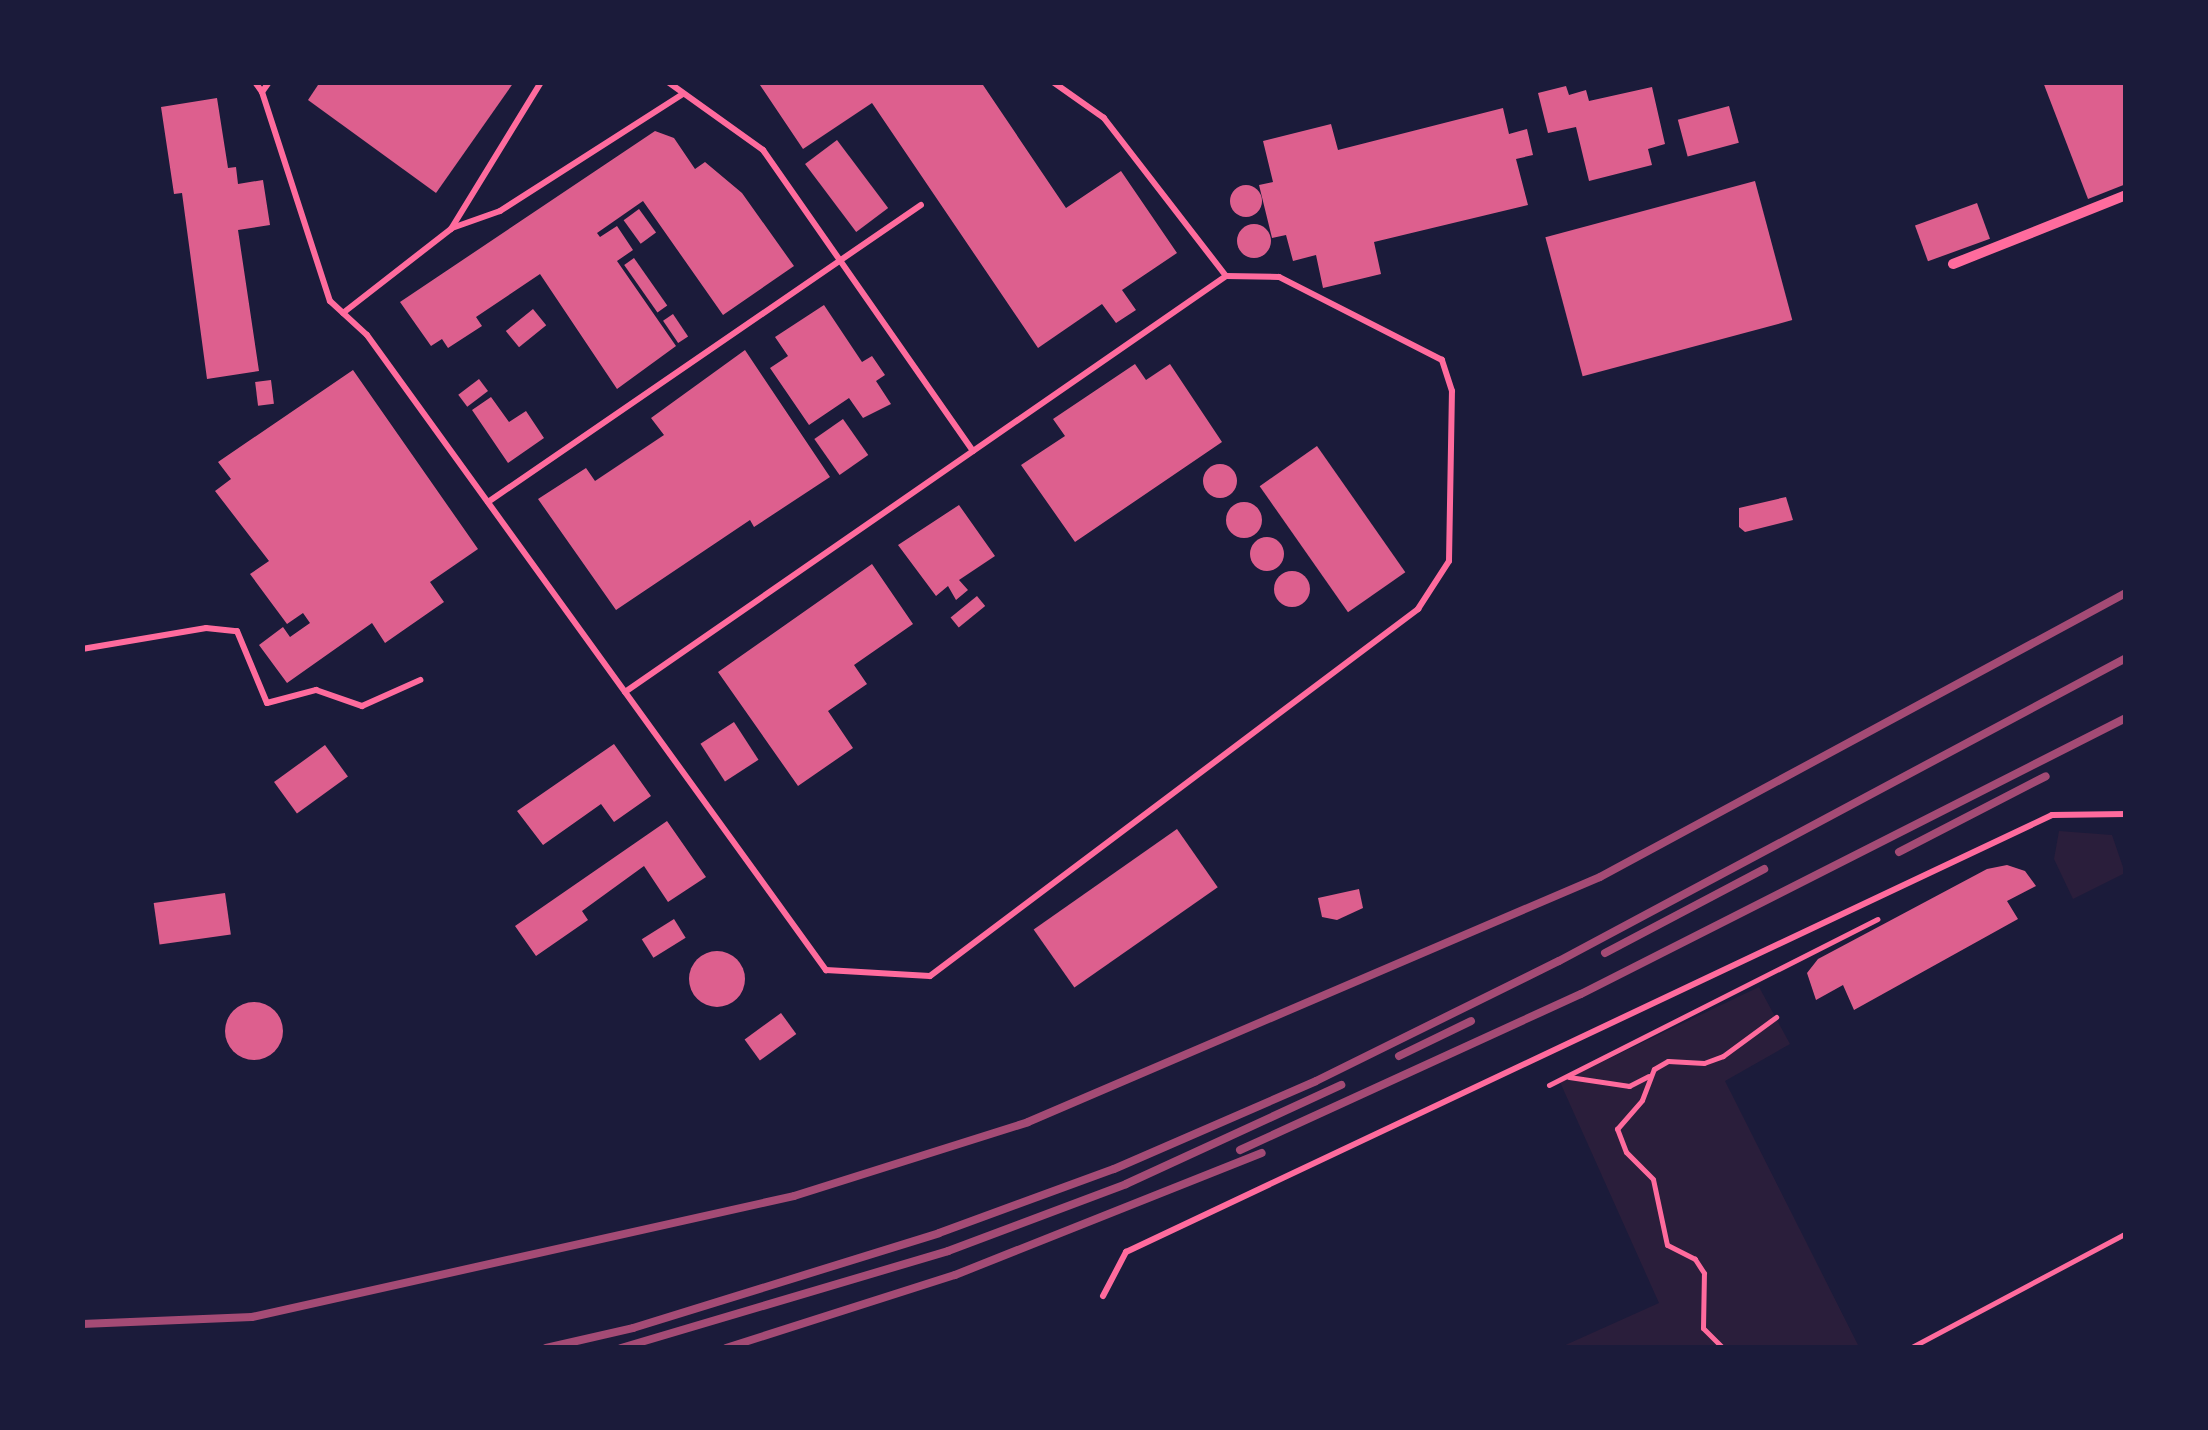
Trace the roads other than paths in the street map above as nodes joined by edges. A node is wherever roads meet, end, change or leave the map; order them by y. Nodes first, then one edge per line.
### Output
1 (255, 82) edge
2 (269, 82) edge
3 (542, 82) edge
4 (668, 82) edge
5 (1053, 82) edge
6 (262, 92) junction
7 (683, 94) junction
8 (2126, 195) edge
9 (921, 205) dead end
10 (450, 228) junction
11 (842, 259) junction
12 (1953, 264) dead end
13 (1226, 276) junction
14 (343, 313) junction
15 (973, 452) junction
16 (488, 502) junction
17 (82, 649) edge
18 (420, 680) dead end
19 (625, 692) junction
20 (2126, 814) edge
21 (1104, 1296) dead end

1 - 6 lane
2 - 6 lane
3 - 10 lane
4 - 7 lane
5 - 13 lane
6 - 14 lane
7 - 10 lane
7 - 11 lane
8 - 12 street
9 - 11 lane
10 - 14 lane
11 - 15 lane
11 - 16 lane
13 - 15 lane
13 - 19 lane
14 - 16 lane
15 - 19 lane
16 - 19 lane
17 - 18 lane
20 - 21 lane

